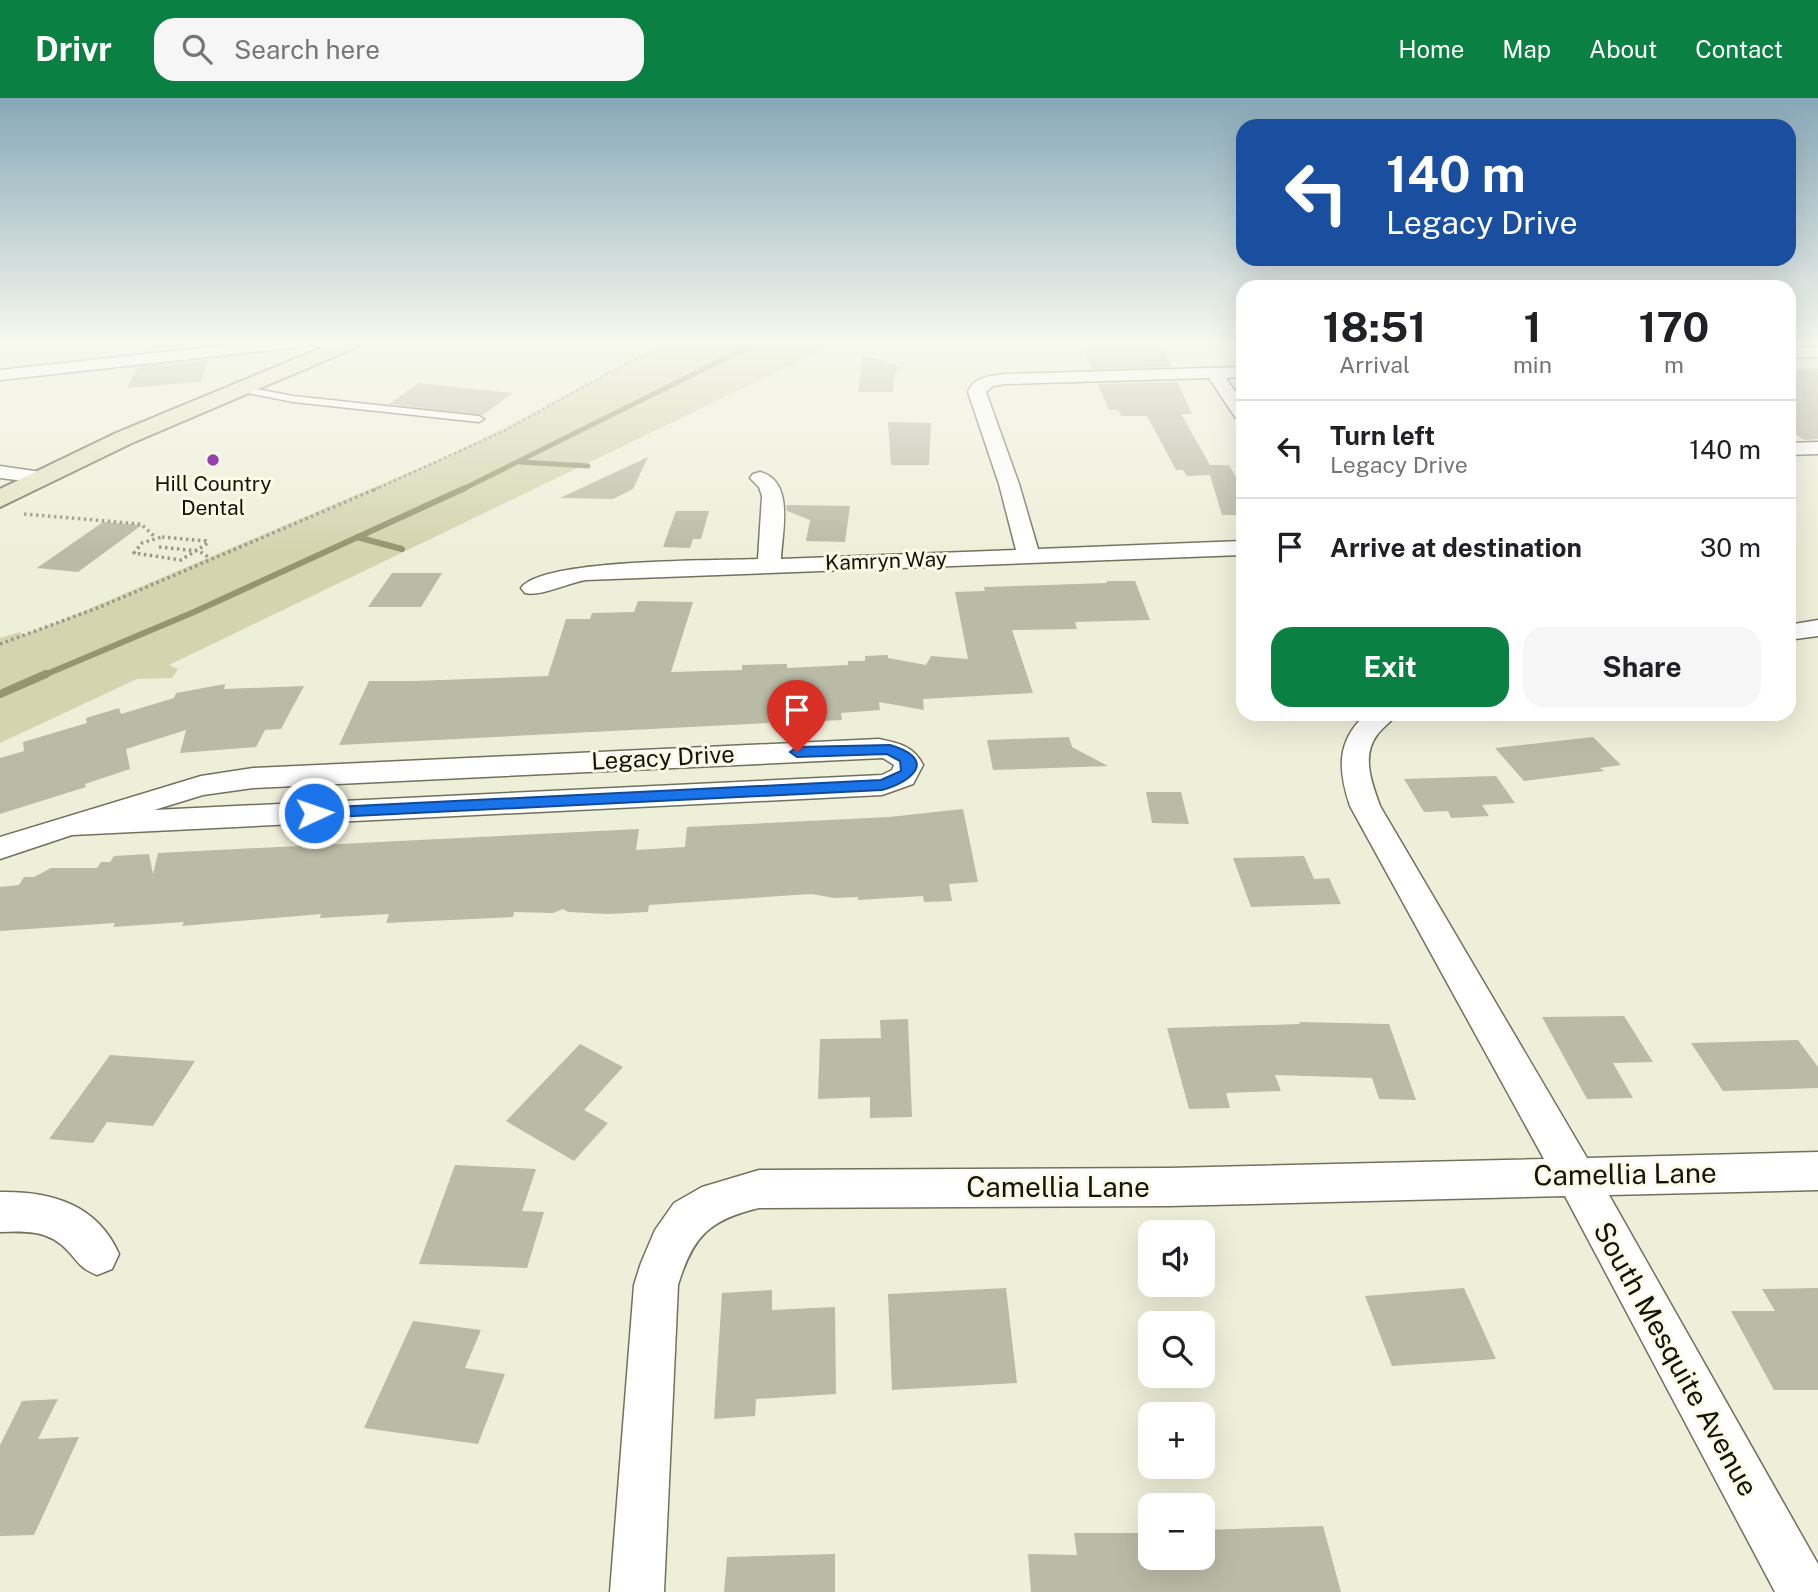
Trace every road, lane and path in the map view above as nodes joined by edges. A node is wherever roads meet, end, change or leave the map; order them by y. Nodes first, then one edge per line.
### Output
1 (186, 412) edge
2 (411, 412) edge
3 (536, 412) edge
4 (984, 412) edge
5 (479, 419) dead end
6 (1818, 448) edge
7 (1796, 449) edge
8 (0, 472) edge
9 (41, 477) junction
10 (760, 478) dead end
11 (6, 506) edge
12 (157, 538) junction
13 (159, 547) dead end
14 (1236, 548) edge
15 (198, 551) junction
16 (1029, 556) junction
17 (210, 558) junction
18 (769, 566) junction
19 (533, 589) dead end
20 (1818, 628) edge
21 (1796, 632) edge
22 (0, 644) edge
23 (1376, 721) edge
24 (70, 825) junction
25 (0, 848) edge
26 (1818, 1171) edge
27 (1575, 1175) junction
28 (0, 1212) edge
29 (97, 1254) dead end
30 (636, 1592) edge
31 (1804, 1592) edge

1 - 9 street
2 - 5 lane
3 - 17 path
4 - 16 street
6 - 7 street
8 - 9 street
9 - 11 street
10 - 18 street
11 - 12 path
12 - 15 path
12 - 15 path
13 - 15 path
14 - 16 street, Kamryn Way
15 - 17 path
16 - 18 street, Kamryn Way
17 - 22 path
18 - 19 street, Kamryn Way
20 - 21 street
23 - 27 street, South Mesquite Avenue
24 - 24 street, Legacy Drive
24 - 25 street, Legacy Drive
26 - 27 street, Camellia Lane
27 - 30 street, Camellia Lane
27 - 31 street, South Mesquite Avenue
28 - 29 street

